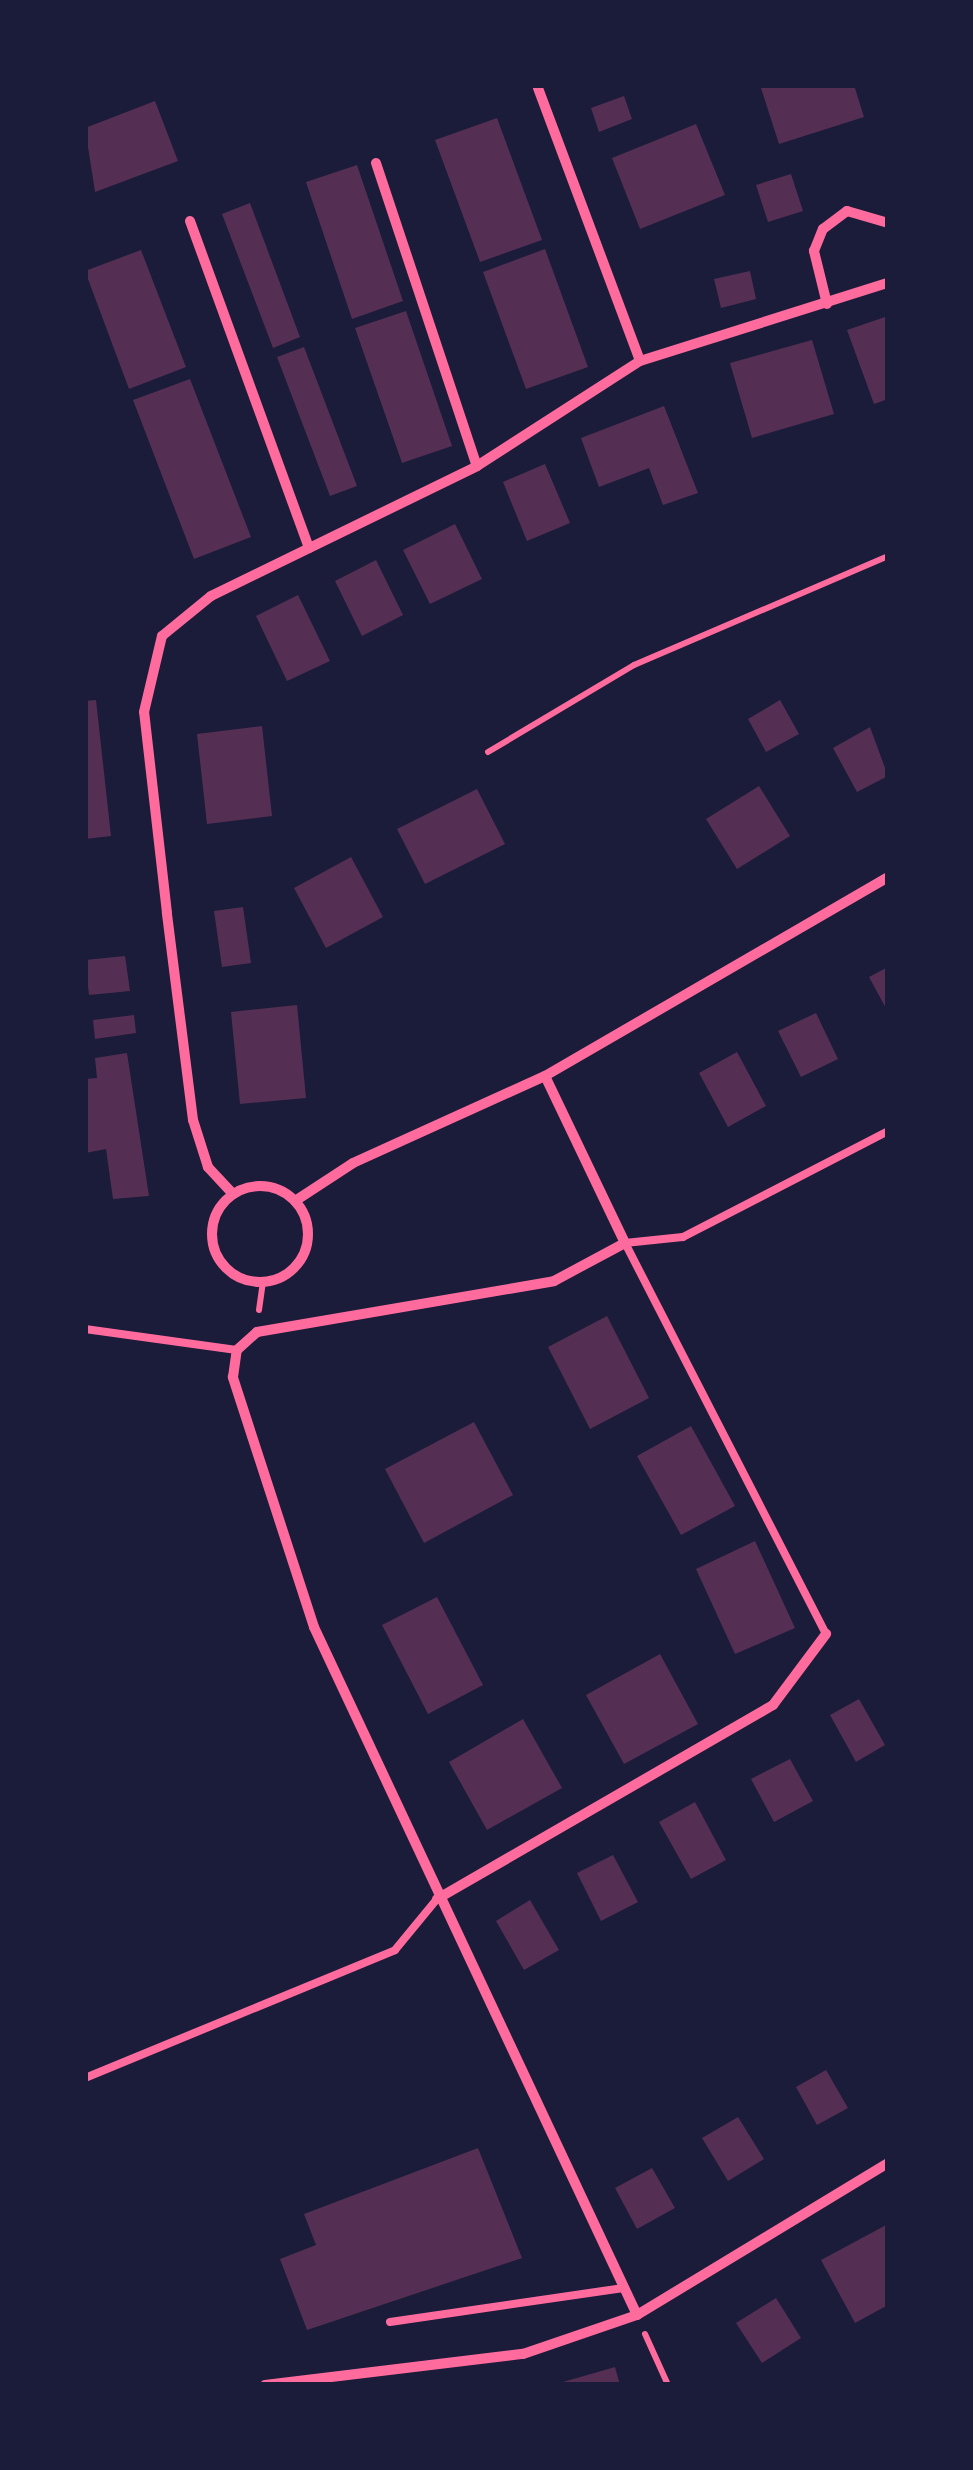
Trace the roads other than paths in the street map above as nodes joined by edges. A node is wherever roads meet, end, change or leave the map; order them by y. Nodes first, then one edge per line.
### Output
1 (538, 88) dead end
2 (376, 164) dead end
3 (190, 221) dead end
4 (888, 223) edge
5 (888, 283) edge
6 (827, 304) junction
7 (640, 361) junction
8 (477, 466) junction
9 (309, 548) junction
10 (888, 877) edge
11 (545, 1076) junction
12 (888, 1130) edge
13 (233, 1194) junction
14 (295, 1201) junction
15 (625, 1243) junction
16 (85, 1328) edge
17 (237, 1350) junction
18 (826, 1634) joint
19 (437, 1899) junction
20 (85, 2078) edge
21 (888, 2163) edge
22 (624, 2288) junction
23 (637, 2315) junction
24 (390, 2322) dead end
25 (265, 2385) edge

1 - 7 street
2 - 8 street
3 - 9 street
4 - 6 street
5 - 6 street
6 - 7 street
7 - 8 street
8 - 9 street
9 - 13 street
10 - 11 street
11 - 14 street
11 - 15 street
12 - 15 lane
13 - 14 street
13 - 14 street
15 - 17 street
15 - 18 lane
16 - 17 lane
17 - 19 street
18 - 19 street
19 - 20 lane
19 - 22 street
21 - 23 street
22 - 23 street
22 - 24 lane
23 - 25 street

